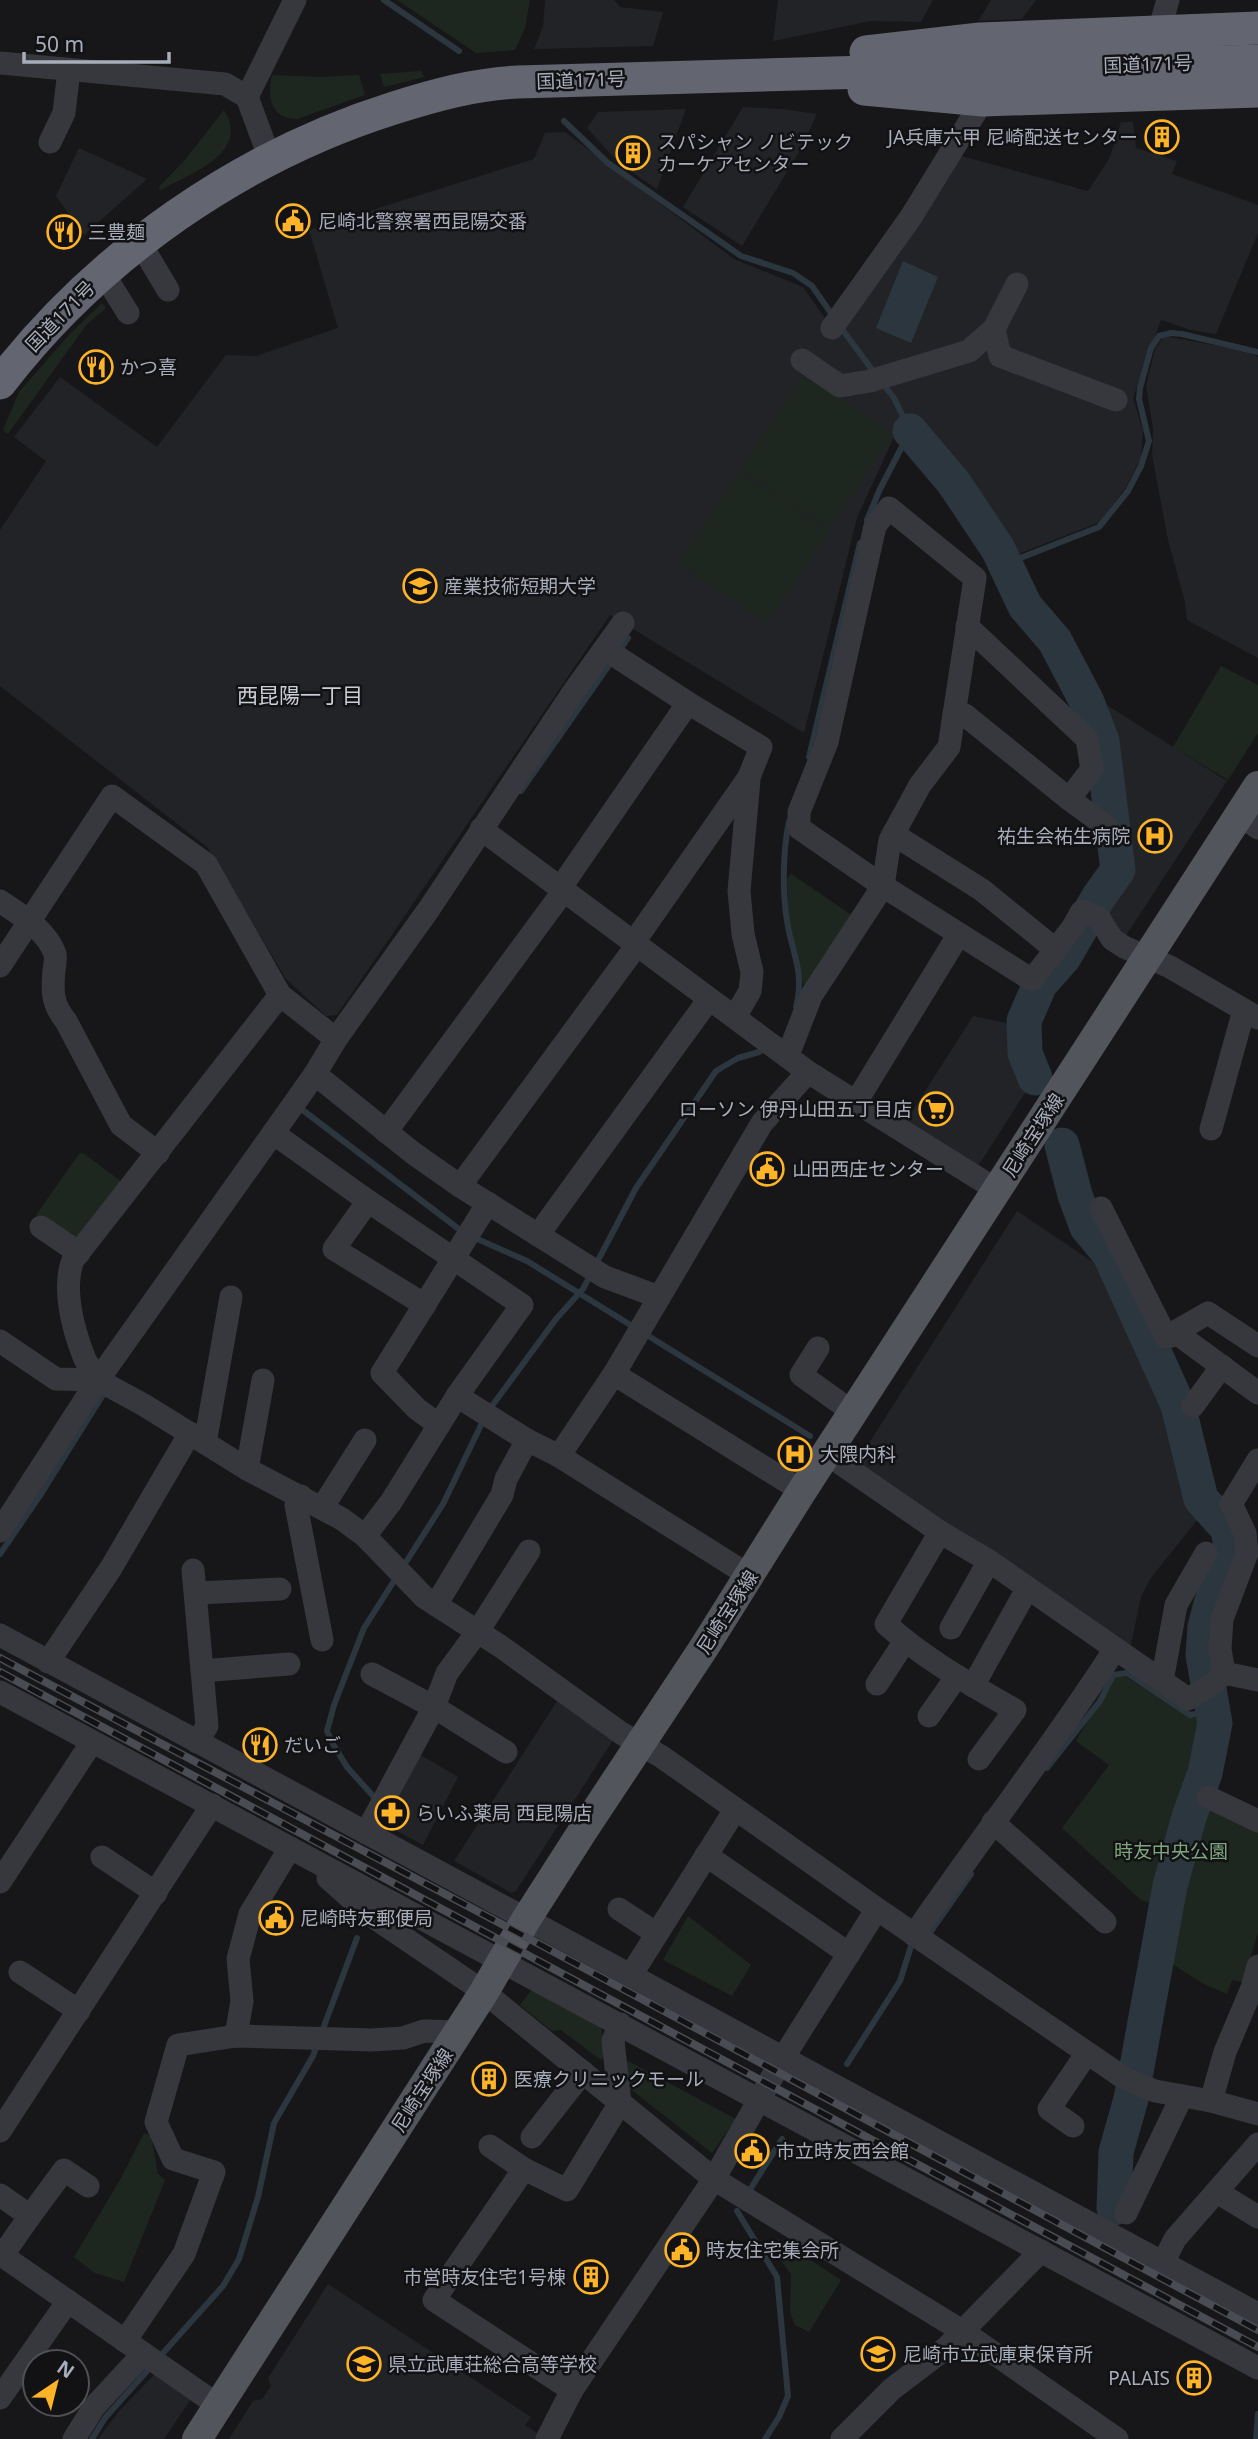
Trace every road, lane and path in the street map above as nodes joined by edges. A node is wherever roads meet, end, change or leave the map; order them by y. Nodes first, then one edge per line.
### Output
1 (295, 0) edge
2 (1163, 15) edge
3 (1258, 27) edge
4 (1258, 61) edge
5 (0, 63) edge
6 (69, 70) junction
7 (737, 75) junction
8 (1258, 91) edge
9 (247, 97) junction
10 (983, 100) junction
11 (50, 142) dead end
12 (270, 159) junction
13 (140, 243) junction
14 (103, 273) junction
15 (1017, 284) dead end
16 (168, 290) dead end
17 (128, 313) dead end
18 (837, 321) dead end
19 (994, 329) junction
20 (802, 360) dead end
21 (0, 383) edge
22 (1116, 400) dead end
23 (623, 623) dead end
24 (967, 626) junction
25 (605, 649) junction
26 (688, 703) junction
27 (954, 713) junction
28 (749, 777) junction
29 (1258, 786) edge
30 (1069, 799) junction
31 (1249, 821) edge
32 (1107, 827) dead end
33 (481, 829) junction
34 (893, 834) junction
35 (883, 886) junction
36 (563, 888) junction
37 (0, 901) edge
38 (30, 921) junction
39 (959, 934) junction
40 (636, 944) junction
41 (1056, 950) junction
42 (1148, 956) junction
43 (0, 966) edge
44 (280, 995) junction
45 (709, 999) junction
46 (1251, 1014) edge
47 (735, 1017) junction
48 (336, 1039) junction
49 (778, 1047) junction
50 (808, 1072) junction
51 (315, 1074) junction
52 (856, 1102) junction
53 (1211, 1129) dead end
54 (386, 1132) junction
55 (273, 1133) junction
56 (158, 1153) junction
57 (460, 1186) junction
58 (997, 1190) junction
59 (368, 1201) junction
60 (488, 1203) junction
61 (1101, 1209) dead end
62 (41, 1227) dead end
63 (538, 1235) junction
64 (79, 1254) junction
65 (453, 1257) junction
66 (231, 1297) dead end
67 (659, 1297) junction
68 (425, 1305) junction
69 (1178, 1335) junction
70 (1258, 1346) edge
71 (818, 1348) dead end
72 (3, 1350) edge
73 (1222, 1366) junction
74 (614, 1374) junction
75 (99, 1380) junction
76 (263, 1380) dead end
77 (1258, 1393) edge
78 (457, 1396) junction
79 (1193, 1406) dead end
80 (854, 1413) junction
81 (439, 1425) junction
82 (198, 1438) junction
83 (365, 1440) dead end
84 (527, 1440) junction
85 (827, 1454) junction
86 (559, 1456) junction
87 (1258, 1460) edge
88 (247, 1469) junction
89 (802, 1491) junction
90 (301, 1496) junction
91 (322, 1508) junction
92 (0, 1531) edge
93 (940, 1532) junction
94 (365, 1536) junction
95 (528, 1551) dead end
96 (1206, 1553) dead end
97 (989, 1562) junction
98 (750, 1576) junction
99 (280, 1589) dead end
100 (1027, 1589) junction
101 (436, 1605) junction
102 (951, 1628) dead end
103 (478, 1631) junction
104 (0, 1635) edge
105 (322, 1640) dead end
106 (905, 1641) junction
107 (1115, 1649) junction
108 (48, 1662) junction
109 (289, 1664) dead end
110 (202, 1671) junction
111 (1224, 1673) junction
112 (372, 1674) dead end
113 (1258, 1680) edge
114 (965, 1681) junction
115 (1162, 1681) junction
116 (877, 1684) dead end
117 (0, 1692) edge
118 (434, 1707) junction
119 (929, 1716) dead end
120 (92, 1742) junction
121 (197, 1742) junction
122 (641, 1744) junction
123 (506, 1752) dead end
124 (979, 1759) dead end
125 (1208, 1797) dead end
126 (212, 1805) junction
127 (734, 1810) junction
128 (1258, 1821) edge
129 (993, 1822) junction
130 (366, 1833) junction
131 (299, 1853) junction
132 (706, 1855) junction
133 (102, 1857) dead end
134 (0, 1882) edge
135 (156, 1893) junction
136 (620, 1909) dead end
137 (877, 1909) junction
138 (527, 1918) junction
139 (1105, 1922) dead end
140 (657, 1934) junction
141 (914, 1934) junction
142 (849, 1954) junction
143 (503, 1961) junction
144 (1258, 1966) edge
145 (20, 1972) dead end
146 (631, 1975) junction
147 (1255, 1989) edge
148 (484, 1992) junction
149 (79, 2011) junction
150 (620, 2024) junction
151 (459, 2032) junction
152 (236, 2036) junction
153 (1087, 2053) junction
154 (783, 2058) junction
155 (583, 2072) junction
156 (1182, 2096) junction
157 (759, 2100) junction
158 (1211, 2101) junction
159 (620, 2103) junction
160 (1258, 2114) edge
161 (1073, 2126) dead end
162 (0, 2132) edge
163 (533, 2137) dead end
164 (1258, 2144) edge
165 (490, 2146) dead end
166 (524, 2169) junction
167 (714, 2179) junction
168 (88, 2186) dead end
169 (1217, 2192) junction
170 (0, 2195) edge
171 (1126, 2213) dead end
172 (30, 2216) junction
173 (1258, 2217) edge
174 (1041, 2251) junction
175 (1, 2255) edge
176 (1163, 2263) junction
177 (68, 2301) junction
178 (1258, 2314) edge
179 (962, 2331) junction
180 (144, 2354) junction
181 (1258, 2368) edge
182 (572, 2390) junction
183 (0, 2398) edge
184 (219, 2406) junction
185 (74, 2439) edge
186 (197, 2439) edge
187 (547, 2439) edge
188 (842, 2439) edge
189 (1117, 2439) edge

1 - 9 street
2 - 3 highway
2 - 7 highway
4 - 7 highway, 国道171号
5 - 6 street
6 - 9 street
6 - 11 street
7 - 10 highway
7 - 12 highway, 国道171号
8 - 10 highway
9 - 12 street
10 - 18 street
12 - 13 highway, 国道171号
13 - 14 highway, 国道171号
13 - 16 street
14 - 17 street
14 - 21 highway, 国道171号
15 - 19 street
19 - 20 street
19 - 22 street
23 - 25 street
24 - 27 street
24 - 30 street
24 - 35 street
25 - 26 street
25 - 33 street
26 - 28 street
26 - 36 street
27 - 30 street
27 - 34 street
28 - 40 street
28 - 47 street
29 - 31 main road, 尼崎宝塚線
30 - 32 street
31 - 42 main road, 尼崎宝塚線
33 - 36 street
33 - 48 street
34 - 35 street
34 - 41 street
35 - 39 street
35 - 49 street
36 - 40 street
36 - 54 street
37 - 38 street
38 - 43 street
38 - 44 street
38 - 56 street
39 - 41 street
39 - 52 street
40 - 45 street
40 - 57 street
41 - 42 street
42 - 46 street
42 - 58 main road, 尼崎宝塚線
44 - 48 street
44 - 56 street
45 - 47 street
45 - 63 street
46 - 53 street
47 - 49 street
48 - 51 street
49 - 50 street
50 - 52 street
50 - 67 street
51 - 54 street
51 - 55 street
52 - 58 street
54 - 57 street
55 - 59 street
55 - 75 street
56 - 64 street
57 - 60 street
58 - 80 main road, 尼崎宝塚線
59 - 65 street
59 - 68 street
60 - 63 street
60 - 65 street
61 - 69 street
62 - 64 street
63 - 67 street
64 - 75 street
65 - 68 street
65 - 78 street
66 - 82 street
67 - 74 street
68 - 81 street
69 - 70 street
69 - 73 street
71 - 80 street
72 - 75 street
73 - 77 street
73 - 79 street
74 - 86 street
74 - 89 street
75 - 82 street
75 - 92 street
76 - 88 street
78 - 81 street
78 - 84 street
80 - 85 main road, 尼崎宝塚線
81 - 94 street
82 - 88 street
82 - 108 street
83 - 91 street
84 - 86 street
84 - 101 street
85 - 89 main road, 尼崎宝塚線
85 - 93 street
86 - 98 street
87 - 111 street
88 - 90 street
89 - 98 main road, 尼崎宝塚線
90 - 91 street
90 - 105 street
91 - 94 street
93 - 97 street
93 - 106 street
94 - 101 street
95 - 103 street
96 - 115 street
97 - 100 street
97 - 102 street
98 - 122 main road, 尼崎宝塚線
99 - 110 street
100 - 107 street
100 - 114 street
101 - 103 street
103 - 118 street
103 - 122 street
104 - 108 street
106 - 114 street
106 - 116 street
107 - 115 street
107 - 129 street
108 - 121 street
109 - 110 street
110 - 121 street
111 - 113 street
111 - 115 street
112 - 118 street
114 - 119 street
114 - 124 street
117 - 120 street
118 - 123 street
118 - 130 street
120 - 126 street
120 - 134 street
121 - 130 street
122 - 127 street
122 - 138 main road, 尼崎宝塚線
125 - 128 street
126 - 131 street
126 - 135 street
127 - 132 street
127 - 137 street
129 - 139 street
129 - 141 street
130 - 138 street
131 - 143 street
131 - 148 street
131 - 152 street
132 - 140 street
132 - 142 street
133 - 135 street
135 - 149 street
136 - 140 street
137 - 141 street
137 - 142 street
138 - 143 main road, 尼崎宝塚線
138 - 146 street
140 - 146 street
141 - 153 street
142 - 154 street
143 - 148 main road, 尼崎宝塚線
143 - 150 street
144 - 147 street
145 - 149 street
146 - 154 street
147 - 158 street
148 - 151 main road, 尼崎宝塚線
148 - 155 street
149 - 162 street
150 - 157 street
150 - 159 street
151 - 152 street
151 - 184 main road, 尼崎宝塚線
152 - 180 street
153 - 156 street
153 - 161 street
154 - 157 street
154 - 176 street
155 - 159 street
155 - 163 street
156 - 158 street
156 - 171 street
157 - 167 street
157 - 174 street
158 - 160 street
159 - 166 street
159 - 167 street
164 - 169 street
165 - 166 street
166 - 182 street
167 - 179 street
167 - 182 street
168 - 172 street
169 - 173 street
169 - 176 street
170 - 172 street
172 - 175 street
174 - 179 street
174 - 181 street
175 - 177 street
176 - 178 street
177 - 180 street
177 - 183 street
179 - 188 street
179 - 189 street
180 - 184 street
180 - 185 street
182 - 187 street
184 - 186 main road, 尼崎宝塚線

